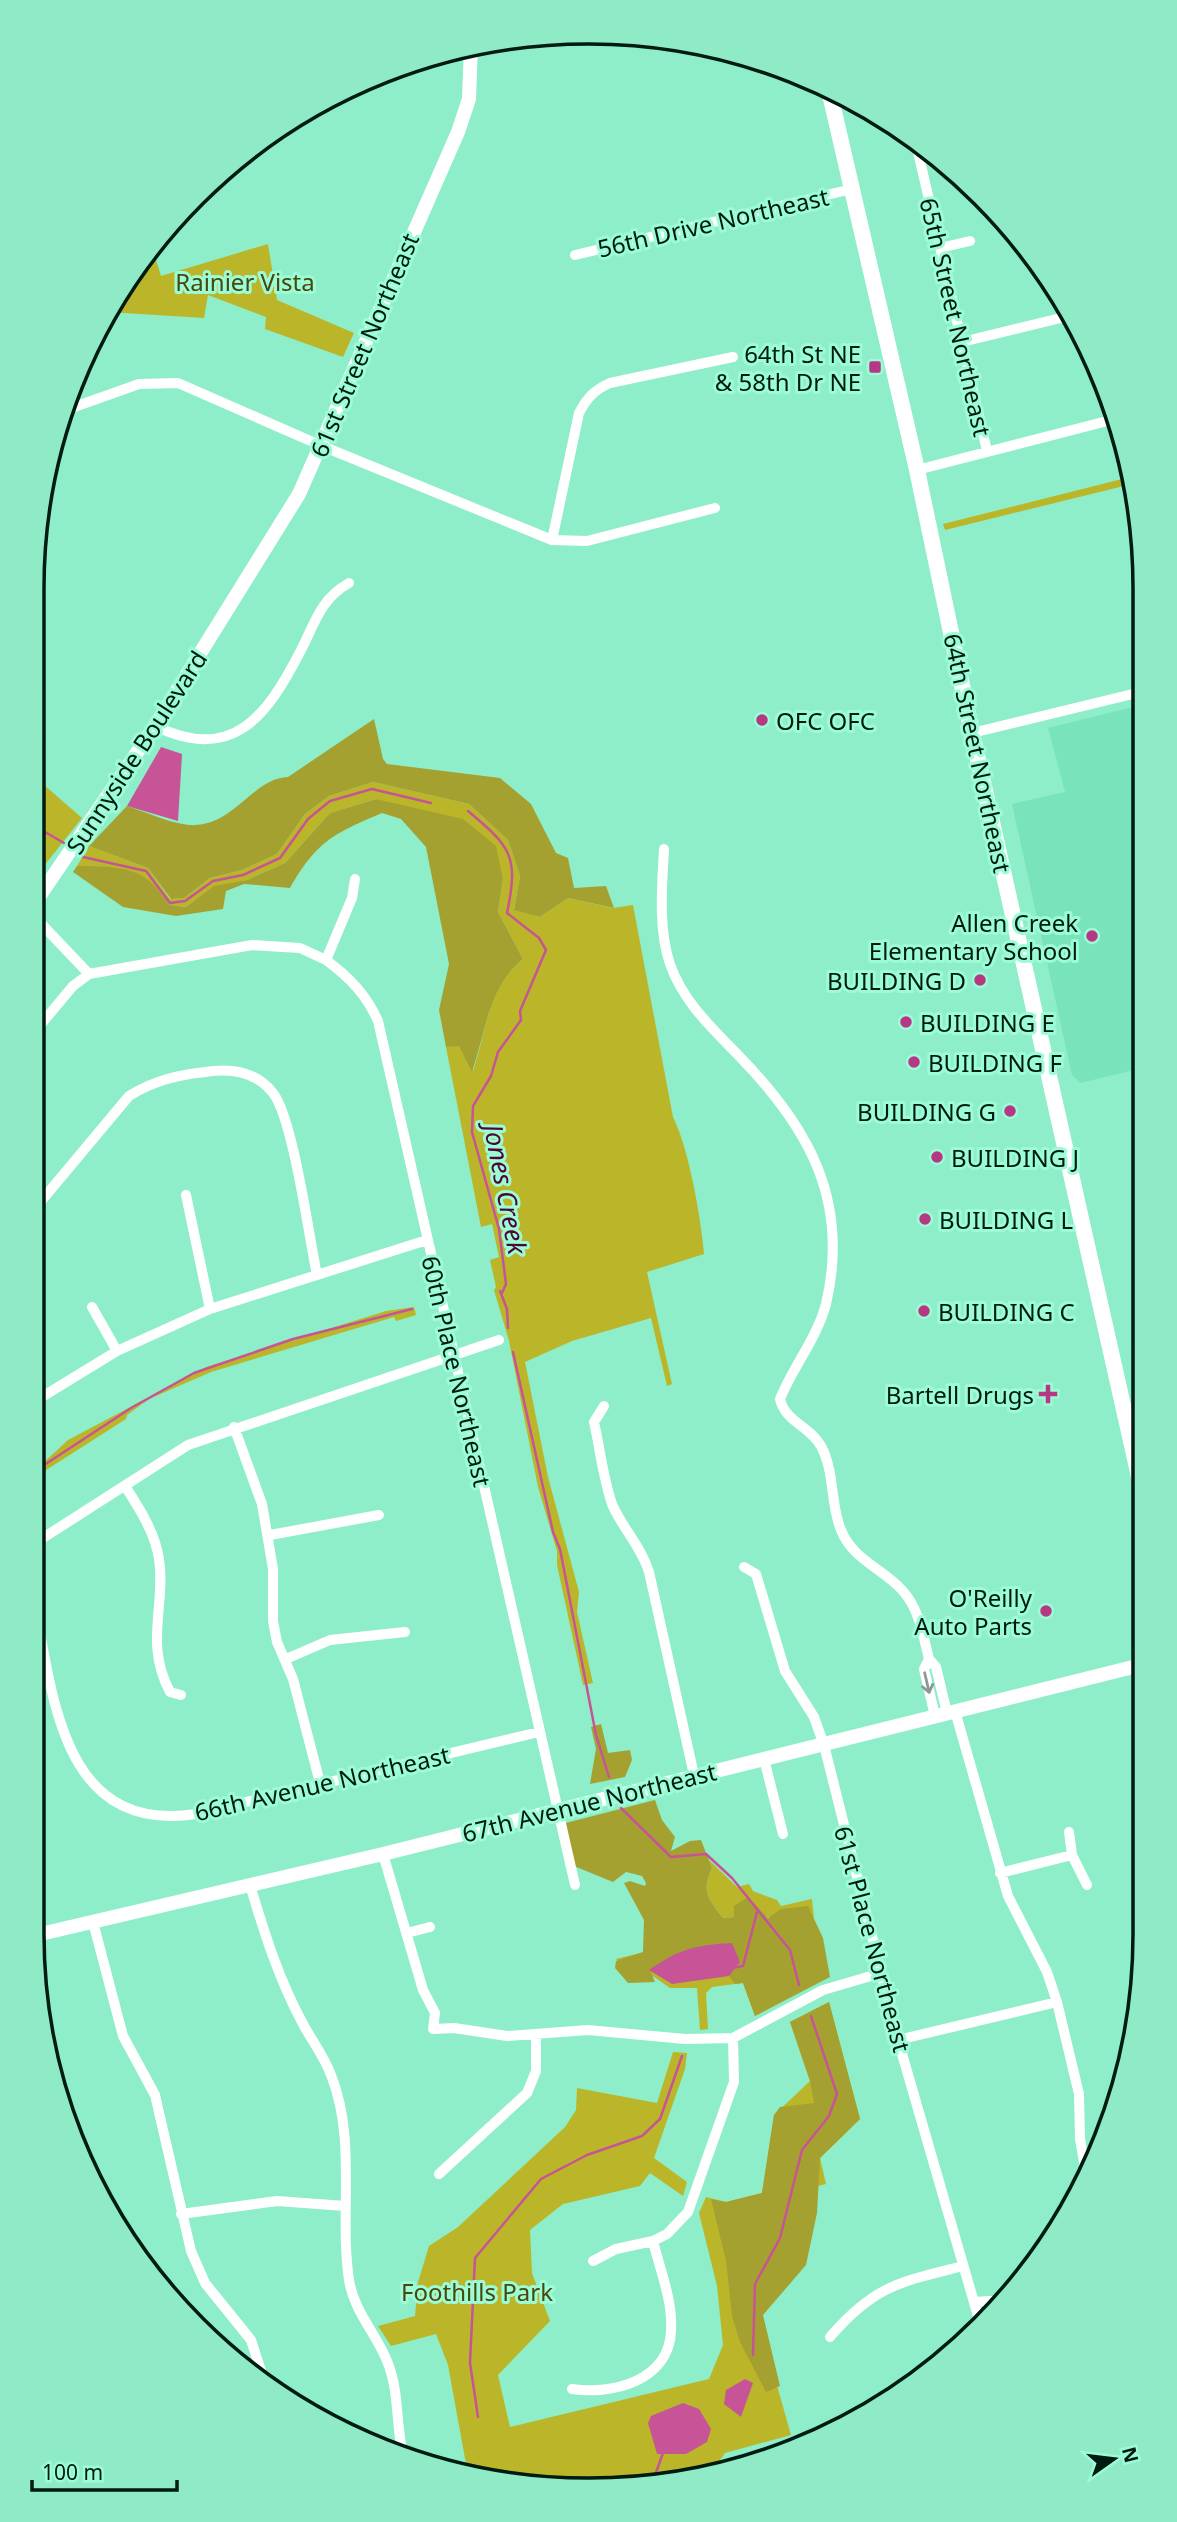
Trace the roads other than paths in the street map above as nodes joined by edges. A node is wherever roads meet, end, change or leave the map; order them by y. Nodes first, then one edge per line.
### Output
1 (470, 57) edge
2 (832, 101) edge
3 (919, 155) edge
4 (852, 190) junction
5 (970, 241) dead end
6 (940, 248) junction
7 (575, 255) dead end
8 (1061, 318) edge
9 (962, 342) junction
10 (733, 357) dead end
11 (75, 407) edge
12 (1107, 422) edge
13 (322, 446) junction
14 (987, 451) junction
15 (917, 470) junction
16 (715, 508) dead end
17 (552, 540) junction
18 (349, 583) dead end
19 (215, 630) joint
20 (1133, 694) edge
21 (155, 726) junction
22 (972, 733) junction
23 (664, 849) dead end
24 (355, 879) dead end
25 (44, 889) edge
26 (44, 925) edge
27 (326, 960) junction
28 (89, 974) junction
29 (44, 1021) edge
30 (186, 1195) dead end
31 (44, 1197) edge
32 (427, 1240) junction
33 (317, 1275) junction
34 (92, 1307) dead end
35 (210, 1309) junction
36 (499, 1340) dead end
37 (117, 1351) junction
38 (454, 1353) junction
39 (44, 1396) edge
40 (604, 1406) dead end
41 (1133, 1415) edge
42 (1125, 1417) junction
43 (234, 1427) junction
44 (1133, 1452) edge
45 (125, 1486) junction
46 (379, 1515) dead end
47 (270, 1535) junction
48 (44, 1537) edge
49 (744, 1567) dead end
50 (405, 1632) dead end
51 (44, 1647) edge
52 (286, 1659) junction
53 (1133, 1667) edge
54 (180, 1695) dead end
55 (946, 1713) junction
56 (539, 1732) junction
57 (824, 1745) junction
58 (764, 1759) junction
59 (694, 1775) junction
60 (320, 1783) junction
61 (558, 1810) junction
62 (1069, 1832) dead end
63 (783, 1834) dead end
64 (383, 1854) junction
65 (1072, 1855) junction
66 (1000, 1873) junction
67 (250, 1885) junction
68 (575, 1885) dead end
69 (1087, 1885) dead end
70 (93, 1922) junction
71 (430, 1927) dead end
72 (44, 1933) edge
73 (407, 1933) junction
74 (881, 1973) junction
75 (1057, 2002) junction
76 (536, 2035) junction
77 (733, 2038) junction
78 (898, 2040) junction
79 (1084, 2160) edge
80 (439, 2174) dead end
81 (345, 2206) junction
82 (181, 2214) junction
83 (653, 2241) junction
84 (593, 2261) dead end
85 (963, 2266) junction
86 (991, 2301) edge
87 (974, 2302) junction
88 (978, 2315) edge
89 (830, 2337) dead end
90 (258, 2367) edge
91 (572, 2389) dead end
92 (401, 2445) edge

1 - 13 street, 61st Street Northeast
2 - 4 main road, 64th Street Northeast
3 - 6 street, 65th Street Northeast
4 - 7 street, 56th Drive Northeast
4 - 15 main road, 64th Street Northeast
5 - 6 street
6 - 9 street, 65th Street Northeast
8 - 9 street
9 - 14 street, 65th Street Northeast
10 - 17 street
11 - 13 street
12 - 14 street
13 - 17 street
13 - 19 street, 61st Street Northeast
14 - 15 street
15 - 22 main road, 64th Street Northeast
16 - 17 street
18 - 21 street
19 - 21 street, Sunnyside Boulevard
20 - 22 street
21 - 25 street, Sunnyside Boulevard
22 - 42 main road, 64th Street Northeast
23 - 55 street
24 - 27 street
26 - 28 street
27 - 28 street, 60th Place Northeast
27 - 32 street, 60th Place Northeast
28 - 29 street
30 - 35 street
31 - 33 street
32 - 33 street
32 - 38 street, 60th Place Northeast
33 - 35 street
34 - 37 street
35 - 37 street
36 - 38 street
37 - 39 street
38 - 43 street
38 - 56 street, 60th Place Northeast
40 - 59 street
41 - 42 street
42 - 44 main road, 64th Street Northeast
43 - 45 street
43 - 47 street
45 - 48 street
45 - 54 street
46 - 47 street
47 - 52 street
49 - 57 street, 61st Place Northeast
50 - 52 street
51 - 60 street, 66th Avenue Northeast
52 - 60 street
53 - 55 street, 67th Avenue Northeast
55 - 57 street, 67th Avenue Northeast
55 - 66 street
56 - 60 street, 66th Avenue Northeast
56 - 61 street, 60th Place Northeast
57 - 58 street, 67th Avenue Northeast
57 - 74 street, 61st Place Northeast
58 - 59 street, 67th Avenue Northeast
58 - 63 street
59 - 61 street, 67th Avenue Northeast
61 - 64 street, 67th Avenue Northeast
61 - 68 street, 60th Place Northeast
62 - 65 street
64 - 67 street, 67th Avenue Northeast
64 - 73 street
65 - 66 street
65 - 69 street
66 - 75 street
67 - 70 street, 67th Avenue Northeast
67 - 81 street
70 - 72 street, 67th Avenue Northeast
70 - 82 street
71 - 73 street
73 - 76 street
74 - 77 street
74 - 78 street, 61st Place Northeast
75 - 78 street
75 - 79 street
76 - 77 street
76 - 80 street
77 - 83 street
78 - 85 street, 61st Place Northeast
81 - 82 street
81 - 92 street
82 - 90 street
83 - 84 street
83 - 91 street
85 - 87 street, 61st Place Northeast
85 - 89 street
86 - 87 street
87 - 88 street, 61st Place Northeast

